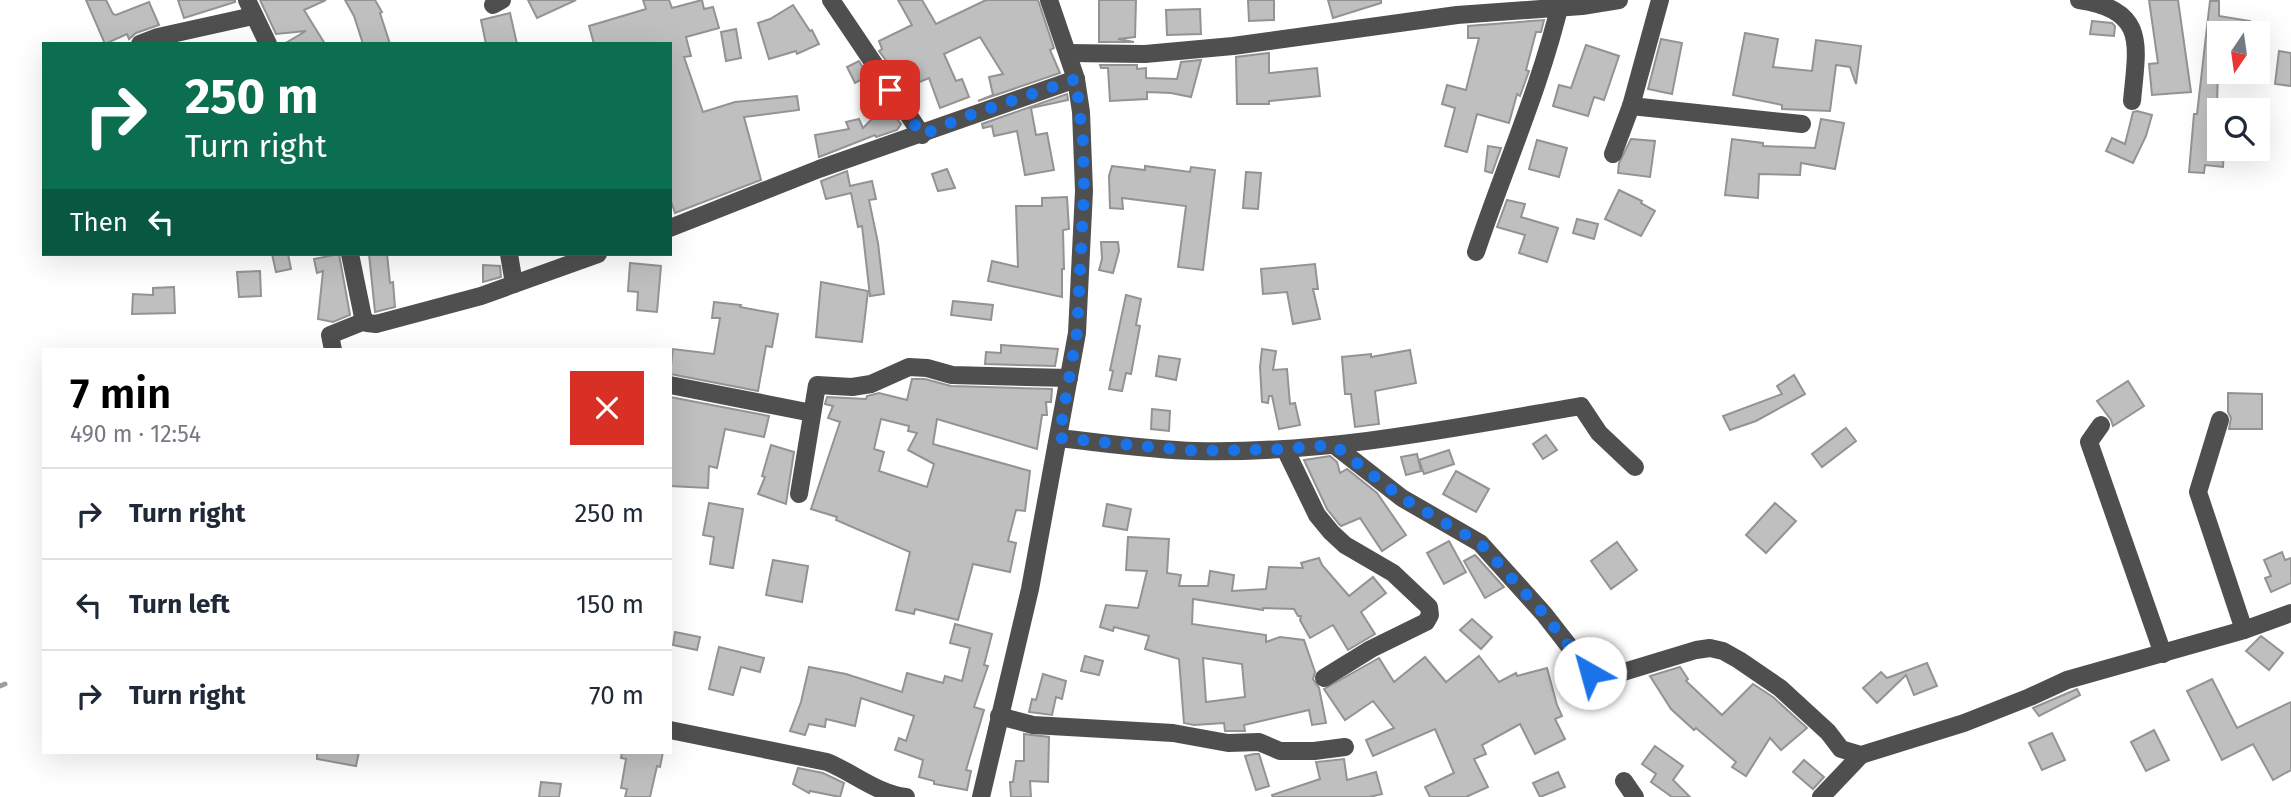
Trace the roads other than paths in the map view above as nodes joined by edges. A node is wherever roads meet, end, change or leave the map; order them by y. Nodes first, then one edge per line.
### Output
1 (831, 0) edge
2 (1049, 0) edge
3 (1619, 0) edge
4 (1660, 0) edge
5 (2079, 0) edge
6 (1560, 4) edge
7 (250, 8) edge
8 (145, 42) edge
9 (267, 42) edge
10 (1068, 53) junction
11 (1076, 79) junction
12 (2132, 101) dead end
13 (1631, 106) junction
14 (1802, 124) dead end
15 (922, 135) junction
16 (1613, 154) dead end
17 (672, 227) edge
18 (1476, 252) dead end
19 (350, 256) edge
20 (509, 256) edge
21 (592, 256) edge
22 (514, 284) junction
23 (365, 321) junction
24 (333, 348) edge
25 (1069, 378) junction
26 (672, 385) edge
27 (812, 413) junction
28 (2220, 420) dead end
29 (2101, 425) dead end
30 (1059, 438) junction
31 (1334, 445) junction
32 (1285, 449) junction
33 (1635, 467) dead end
34 (799, 494) dead end
35 (2291, 612) edge
36 (2244, 630) junction
37 (2163, 654) junction
38 (1324, 678) dead end
39 (999, 716) junction
40 (672, 730) edge
41 (1345, 747) dead end
42 (1861, 755) junction
43 (1624, 781) dead end
44 (906, 797) edge
45 (973, 797) edge
46 (981, 797) edge
47 (1635, 797) edge
48 (1821, 797) edge

1 - 15 street
2 - 10 street
3 - 6 street
4 - 13 street
5 - 12 street
6 - 10 street
6 - 18 street
7 - 8 street
7 - 9 street
10 - 11 street
11 - 15 street
11 - 25 street
13 - 14 street
13 - 16 street
15 - 17 street
19 - 23 street
20 - 22 street
21 - 22 street
22 - 23 street
23 - 24 street
25 - 27 street
25 - 30 street
26 - 27 street
27 - 34 street
28 - 36 street
29 - 37 street
30 - 32 street
30 - 39 street
31 - 32 street
31 - 33 street
31 - 42 street
32 - 38 street
35 - 36 street
36 - 37 street
37 - 42 street
39 - 41 street
39 - 46 street
40 - 44 street
42 - 48 street
43 - 47 street
45 - 46 street

